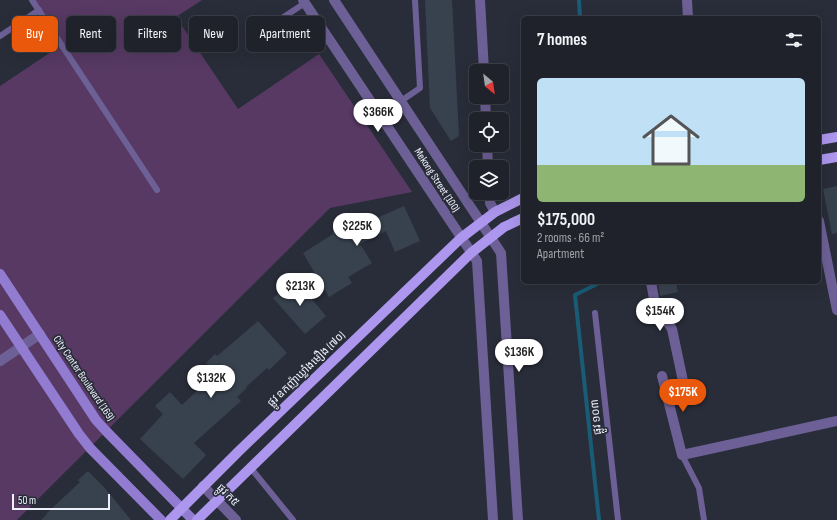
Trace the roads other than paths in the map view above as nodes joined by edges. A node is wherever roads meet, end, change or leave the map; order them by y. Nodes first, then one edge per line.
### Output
1 (32, 0) edge
2 (334, 0) edge
3 (415, 0) edge
4 (480, 0) edge
5 (687, 0) edge
6 (304, 1) edge
7 (38, 10) junction
8 (284, 16) edge
9 (313, 16) edge
10 (688, 16) edge
11 (325, 34) edge
12 (0, 36) edge
13 (484, 64) edge
14 (401, 101) junction
15 (837, 137) edge
16 (821, 140) edge
17 (837, 157) edge
18 (821, 160) edge
19 (157, 190) dead end
20 (521, 199) edge
21 (490, 200) edge
22 (495, 212) junction
23 (521, 219) edge
24 (480, 222) junction
25 (504, 227) junction
26 (821, 231) edge
27 (491, 236) junction
28 (460, 238) junction
29 (471, 253) junction
30 (0, 274) edge
31 (651, 284) edge
32 (837, 310) edge
33 (595, 313) dead end
34 (0, 315) edge
35 (40, 334) junction
36 (21, 347) junction
37 (0, 361) edge
38 (662, 376) dead end
39 (683, 381) dead end
40 (837, 421) edge
41 (682, 456) junction
42 (250, 467) junction
43 (203, 486) junction
44 (217, 500) junction
45 (181, 508) junction
46 (161, 520) edge
47 (170, 520) edge
48 (193, 520) edge
49 (197, 520) edge
50 (236, 520) edge
51 (293, 520) edge
52 (493, 520) edge
53 (518, 520) edge
54 (618, 520) edge
55 (704, 520) edge

1 - 7 lane
2 - 14 street, Mekong Street (100)
3 - 14 lane
4 - 13 street
5 - 10 street
6 - 8 lane
6 - 9 street, Mekong Street (100)
7 - 12 lane
7 - 19 lane
11 - 28 street, Mekong Street (100)
14 - 24 street, Mekong Street (100)
15 - 16 main road
17 - 18 main road
20 - 22 main road, ផ្លូវ ឧកញ៉ាឃ្លាំងមឿង (៧០)
21 - 22 street
22 - 24 main road, ផ្លូវ ឧកញ៉ាឃ្លាំងមឿង (៧០)
22 - 25 main road
23 - 25 main road
24 - 27 street, Mekong Street (100)
24 - 28 main road, ផ្លូវ ឧកញ៉ាឃ្លាំងមឿង (៧០)
25 - 27 main road
26 - 32 street
27 - 29 main road
27 - 53 street, Mekong Street (100)
28 - 29 street, Mekong Street (100)
28 - 43 main road, ផ្លូវ ឧកញ៉ាឃ្លាំងមឿង (៧០)
29 - 42 main road
29 - 52 street, Mekong Street (100)
30 - 35 main road, City Center Boulevard (169)
31 - 39 street
33 - 54 lane, ផ្លូវ ១០៣
34 - 36 main road
35 - 36 street
35 - 45 main road, City Center Boulevard (169)
36 - 37 street
36 - 46 main road
38 - 41 street
40 - 41 street
41 - 55 lane
42 - 44 main road
42 - 51 lane
43 - 44 street, ផ្លូវ ក៥
43 - 45 main road, ផ្លូវ ឧកញ៉ាឃ្លាំងមឿង (៧០)
44 - 49 main road
44 - 50 street, ផ្លូវ ក៥
45 - 47 main road, ផ្លូវ ឧកញ៉ាឃ្លាំងមឿង (៧០)
45 - 48 main road, City Center Boulevard (169)

